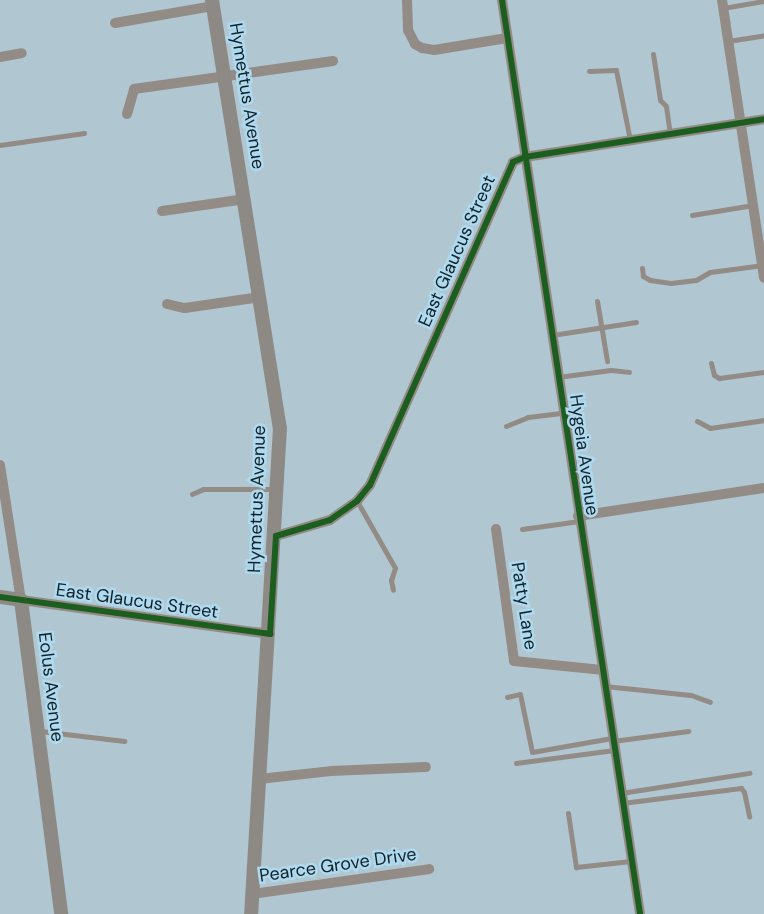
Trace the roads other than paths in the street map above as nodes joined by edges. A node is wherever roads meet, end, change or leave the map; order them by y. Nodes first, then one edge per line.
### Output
1 (407, 0) edge
2 (502, 0) edge
3 (764, 1) edge
4 (213, 3) edge
5 (722, 4) edge
6 (115, 23) dead end
7 (764, 35) edge
8 (507, 38) junction
9 (728, 41) junction
10 (22, 53) dead end
11 (653, 54) dead end
12 (0, 57) edge
13 (333, 61) dead end
14 (589, 71) dead end
15 (225, 77) junction
16 (127, 114) dead end
17 (764, 119) edge
18 (740, 122) junction
19 (84, 132) dead end
20 (670, 134) junction
21 (630, 140) junction
22 (0, 145) edge
23 (525, 157) junction
24 (245, 199) junction
25 (753, 206) junction
26 (162, 211) dead end
27 (692, 215) dead end
28 (763, 265) edge
29 (642, 268) dead end
30 (764, 278) edge
31 (260, 297) junction
32 (597, 300) dead end
33 (167, 304) dead end
34 (636, 322) dead end
35 (602, 327) junction
36 (551, 335) junction
37 (607, 361) dead end
38 (711, 363) dead end
39 (629, 372) dead end
40 (764, 372) edge
41 (557, 377) junction
42 (563, 414) junction
43 (764, 420) edge
44 (697, 421) dead end
45 (506, 426) dead end
46 (0, 465) edge
47 (764, 488) edge
48 (277, 489) junction
49 (192, 494) dead end
50 (357, 501) junction
51 (578, 518) junction
52 (496, 529) dead end
53 (522, 529) dead end
54 (276, 536) junction
55 (393, 590) dead end
56 (0, 597) edge
57 (21, 600) junction
58 (270, 634) junction
59 (602, 670) junction
60 (605, 686) junction
61 (508, 697) dead end
62 (710, 702) dead end
63 (38, 730) junction
64 (688, 731) dead end
65 (124, 741) dead end
66 (613, 743) junction
67 (516, 763) dead end
68 (426, 767) dead end
69 (749, 773) dead end
70 (259, 779) junction
71 (621, 799) junction
72 (568, 814) dead end
73 (749, 816) dead end
74 (631, 861) junction
75 (429, 869) dead end
76 (252, 894) junction
77 (61, 914) edge
78 (251, 914) edge
79 (640, 914) edge

1 - 8 street
2 - 8 street, Hygeia Avenue
3 - 5 lane
4 - 6 street
4 - 15 street, Hymettus Avenue
5 - 9 street
7 - 9 lane
8 - 23 street, Hygeia Avenue
9 - 18 street
10 - 12 street
11 - 20 lane
13 - 15 street
14 - 21 lane
15 - 16 street
15 - 24 street, Hymettus Avenue
17 - 18 street
18 - 20 street
18 - 25 street
19 - 22 lane
20 - 21 street
21 - 23 street
23 - 36 street, Hygeia Avenue
23 - 50 street, East Glaucus Street
24 - 26 street
24 - 31 street, Hymettus Avenue
25 - 27 lane
25 - 28 street
28 - 29 lane
28 - 30 street
31 - 33 street
31 - 48 street, Hymettus Avenue
32 - 35 lane
34 - 35 lane
35 - 36 lane
35 - 37 lane
36 - 41 street, Hygeia Avenue
38 - 40 lane
39 - 41 lane
41 - 42 street, Hygeia Avenue
42 - 45 lane
42 - 51 street, Hygeia Avenue
43 - 44 lane
46 - 57 street, Eolus Avenue
47 - 51 street
48 - 49 lane
48 - 54 street, Hymettus Avenue
50 - 54 street, East Glaucus Street
50 - 55 lane
51 - 53 lane
51 - 59 street, Hygeia Avenue
52 - 59 street, Patty Lane
54 - 58 street, Hymettus Avenue
56 - 57 street, East Glaucus Street
57 - 58 street, East Glaucus Street
57 - 63 street, Eolus Avenue
58 - 70 street, Hymettus Avenue
59 - 60 street, Hygeia Avenue
60 - 62 lane
60 - 66 street, Hygeia Avenue
61 - 66 lane
63 - 65 lane
63 - 77 street, Eolus Avenue
64 - 66 lane
66 - 67 lane
66 - 71 street, Hygeia Avenue
68 - 70 street
69 - 71 lane
70 - 76 street, Hymettus Avenue
71 - 73 lane
71 - 74 street, Hygeia Avenue
72 - 74 lane
74 - 79 street, Hygeia Avenue
75 - 76 street, Pearce Grove Drive
76 - 78 street, Hymettus Avenue

